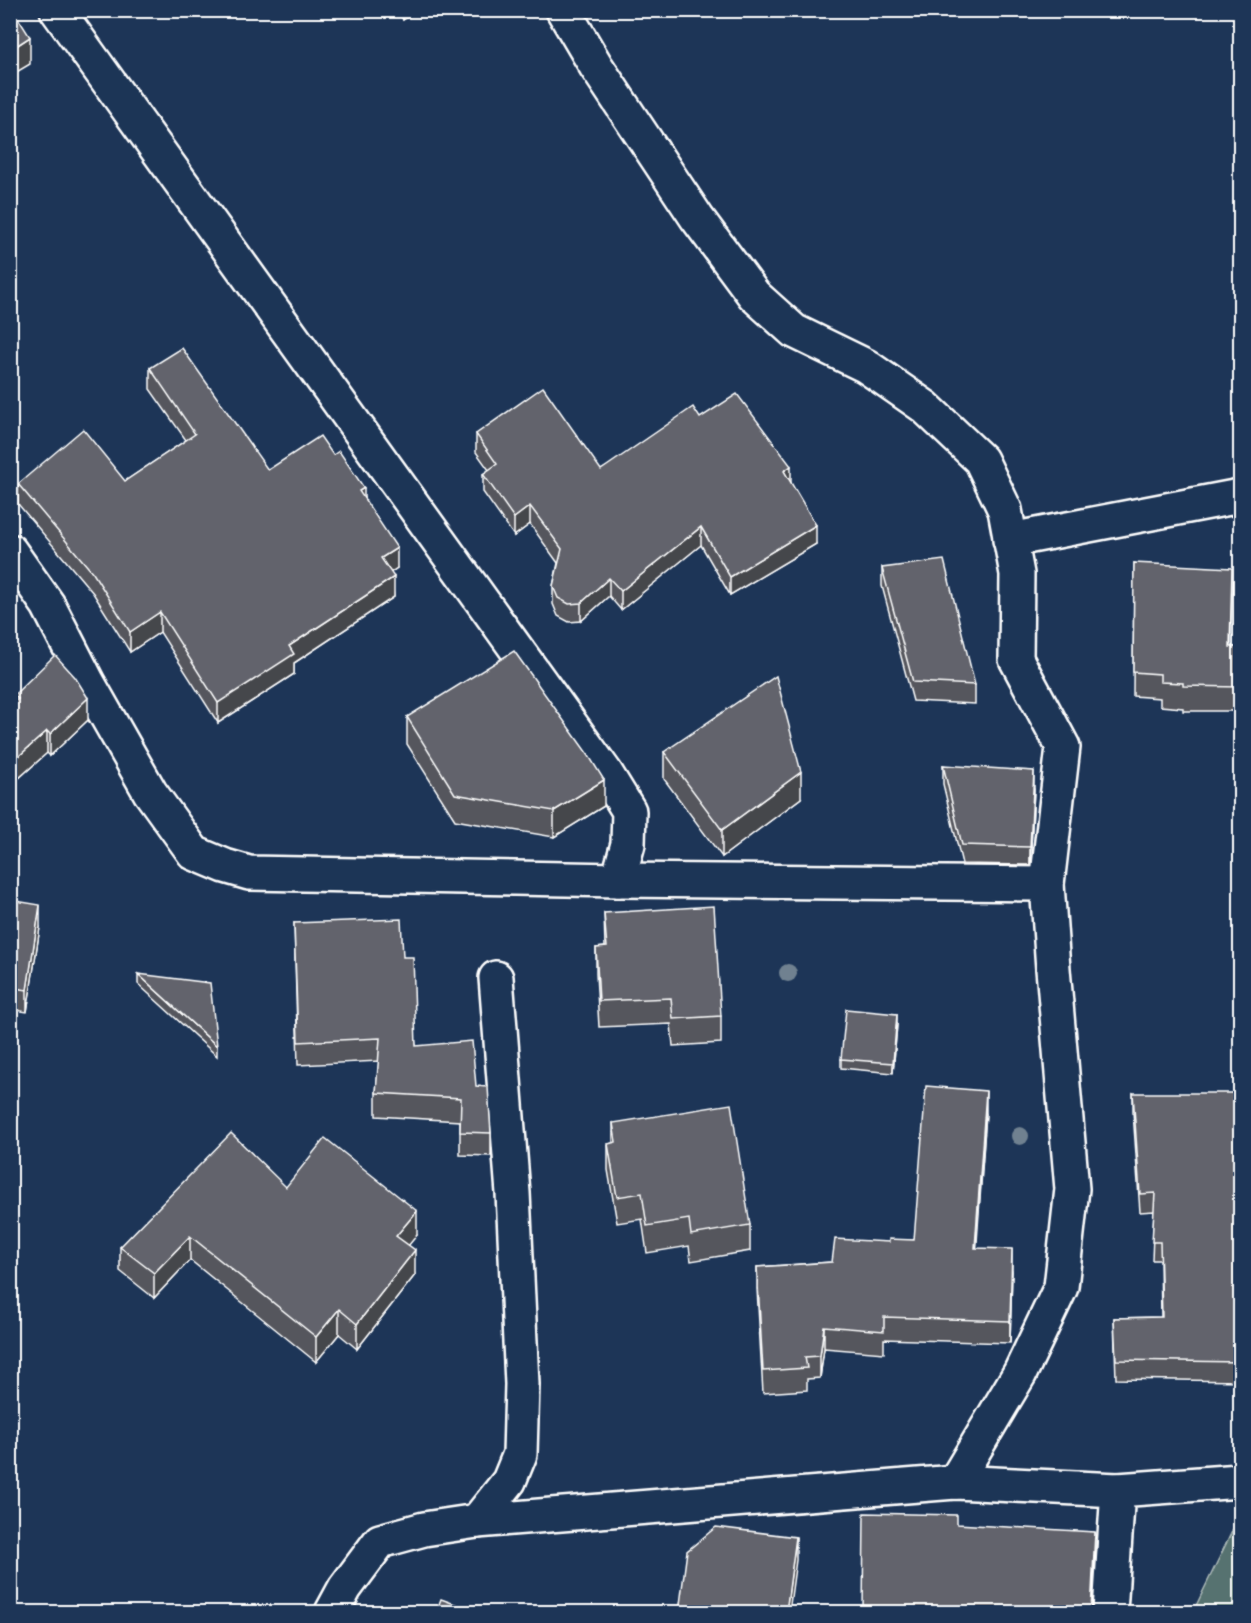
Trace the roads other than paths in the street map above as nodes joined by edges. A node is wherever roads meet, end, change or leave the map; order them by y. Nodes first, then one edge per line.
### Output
1 (57, 10) edge
2 (563, 10) edge
3 (1240, 496) edge
4 (1010, 540) junction
5 (10, 551) edge
6 (618, 880) junction
7 (1047, 884) junction
8 (496, 978) dead end
9 (1240, 1481) edge
10 (955, 1482) junction
11 (1118, 1490) junction
12 (477, 1521) junction
13 (332, 1612) edge
14 (1110, 1612) edge

1 - 6 street
2 - 4 street
3 - 4 street
4 - 7 street
5 - 6 street
6 - 7 street
7 - 10 street
8 - 12 street
9 - 11 street
10 - 11 street
10 - 12 street
11 - 14 street
12 - 13 street

